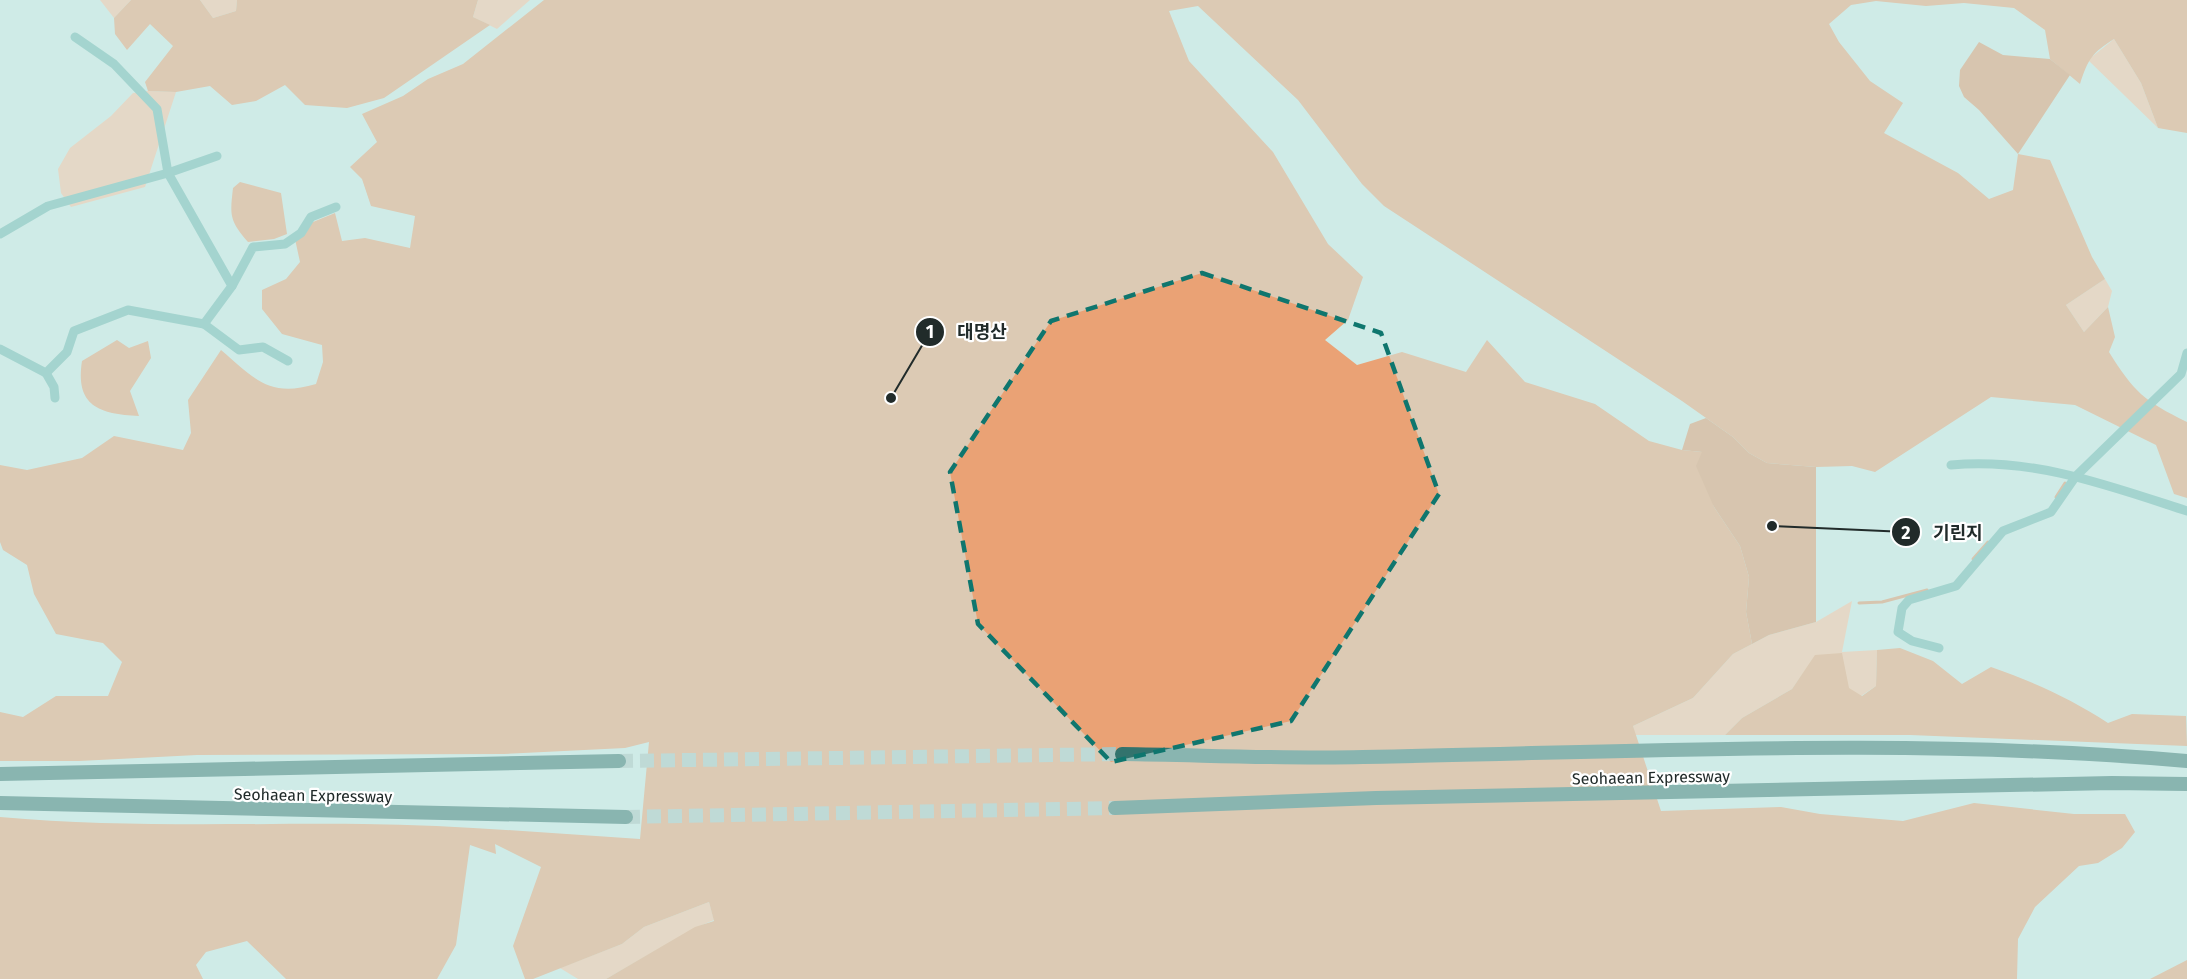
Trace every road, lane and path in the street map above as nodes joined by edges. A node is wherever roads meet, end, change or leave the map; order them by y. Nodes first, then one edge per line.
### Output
1 (75, 37) dead end
2 (217, 156) dead end
3 (168, 173) junction
4 (336, 207) dead end
5 (0, 234) edge
6 (232, 286) junction
7 (204, 324) junction
8 (0, 349) edge
9 (2187, 353) edge
10 (288, 361) dead end
11 (46, 372) junction
12 (55, 398) dead end
13 (1951, 465) dead end
14 (2076, 476) junction
15 (2187, 510) edge
16 (1939, 648) dead end
17 (1122, 754) tunnel mouth
18 (619, 761) tunnel mouth
19 (2187, 761) edge
20 (0, 774) edge
21 (2187, 784) edge
22 (0, 803) edge
23 (1115, 808) tunnel mouth
24 (626, 817) tunnel mouth

1 - 3 street
2 - 3 street
3 - 5 street
3 - 6 street
4 - 6 street
6 - 7 street
7 - 10 street
7 - 11 street
8 - 11 street
9 - 14 street
11 - 12 street
13 - 14 street
14 - 15 street
14 - 16 street
17 - 19 highway, Seohaean Expressway
18 - 20 highway, Seohaean Expressway
21 - 23 highway, Seohaean Expressway
22 - 24 highway, Seohaean Expressway

